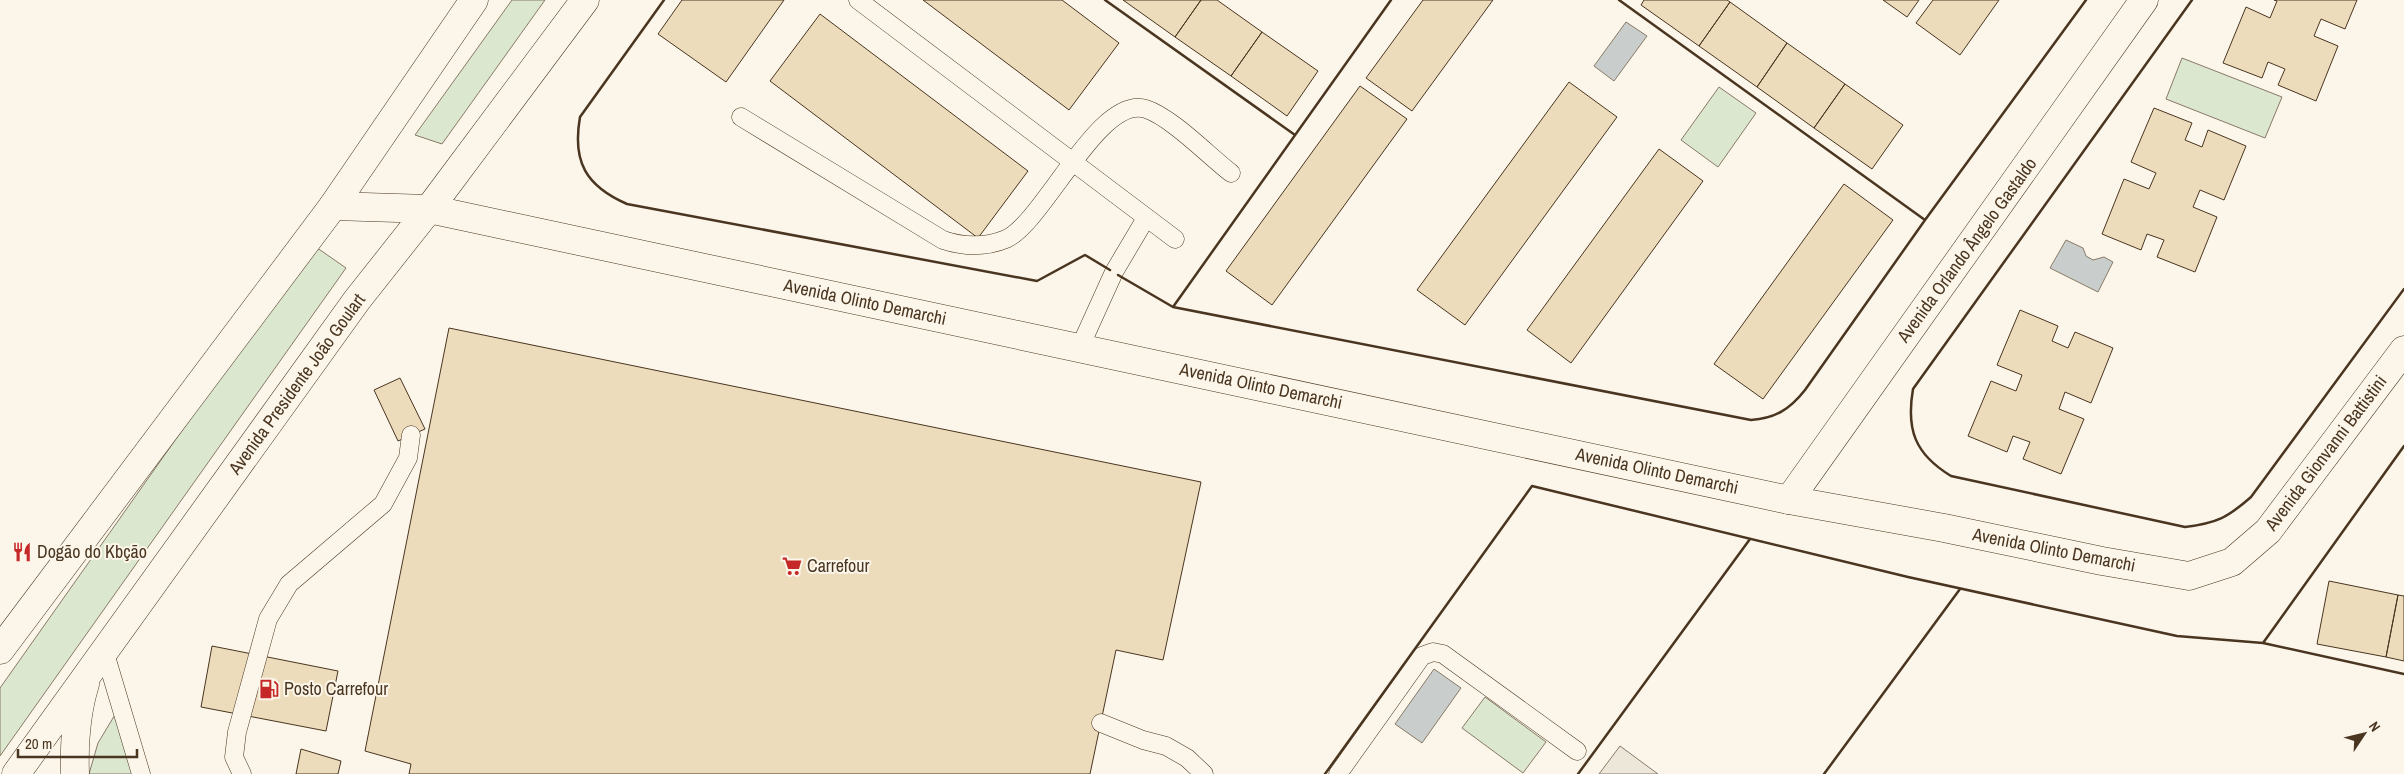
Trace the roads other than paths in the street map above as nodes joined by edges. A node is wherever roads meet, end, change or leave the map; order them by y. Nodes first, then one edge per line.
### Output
1 (474, 0) edge
2 (585, 0) edge
3 (858, 0) edge
4 (2144, 0) edge
5 (741, 117) dead end
6 (1072, 162) junction
7 (1231, 173) dead end
8 (333, 206) junction
9 (429, 209) junction
10 (1146, 218) junction
11 (1176, 239) dead end
12 (1080, 347) junction
13 (2404, 350) edge
14 (411, 435) dead end
15 (1789, 500) junction
16 (2189, 576) joint
17 (0, 650) edge
18 (97, 660) junction
19 (1100, 723) dead end
20 (1577, 751) dead end
21 (16, 774) edge
22 (75, 774) edge
23 (141, 774) edge
24 (242, 774) edge
25 (1204, 774) edge
26 (1338, 774) edge

1 - 8 street
2 - 9 street, Avenida Presidente João Goulart
3 - 6 lane
4 - 15 street, Avenida Orlando Ângelo Gastaldo
5 - 6 lane
6 - 7 lane
6 - 10 lane
8 - 9 street, Avenida Olinto Demarchi
8 - 17 street
9 - 12 street, Avenida Olinto Demarchi
9 - 18 street, Avenida Presidente João Goulart
10 - 11 lane
10 - 12 lane
12 - 15 street, Avenida Olinto Demarchi
13 - 16 street, Avenida Gionvanni Battistini
14 - 24 lane
15 - 16 street, Avenida Olinto Demarchi
18 - 21 street, Avenida Presidente João Goulart
18 - 22 street
18 - 23 lane
19 - 25 lane
20 - 26 lane

